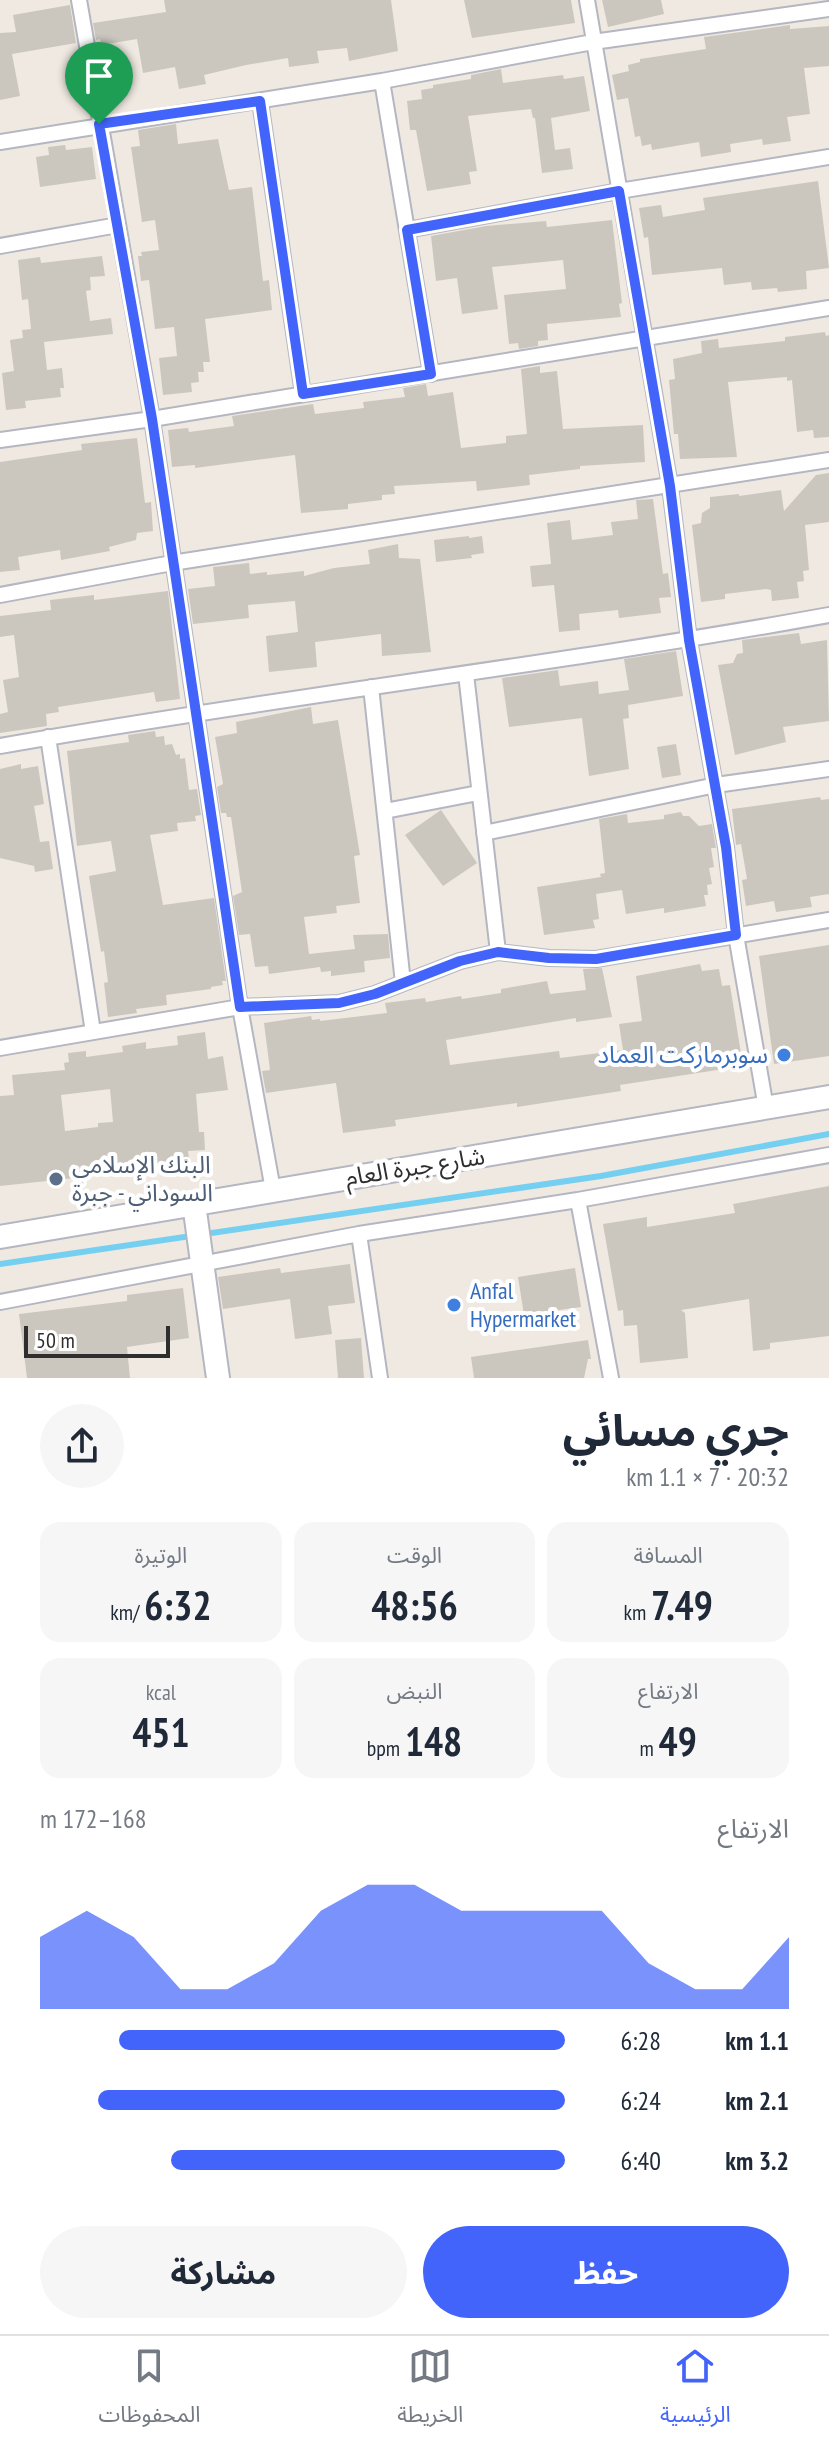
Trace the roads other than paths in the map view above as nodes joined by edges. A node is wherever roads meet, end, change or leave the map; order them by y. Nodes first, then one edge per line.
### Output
1 (79, 0) edge
2 (587, 0) edge
3 (829, 9) edge
4 (593, 42) junction
5 (382, 81) junction
6 (260, 101) junction
7 (99, 124) junction
8 (0, 142) edge
9 (829, 157) edge
10 (619, 191) junction
11 (118, 225) junction
12 (407, 230) junction
13 (0, 246) edge
14 (829, 308) edge
15 (646, 340) junction
16 (431, 374) junction
17 (303, 394) junction
18 (152, 419) junction
19 (0, 440) edge
20 (829, 460) edge
21 (670, 486) junction
22 (172, 563) junction
23 (0, 595) edge
24 (829, 615) edge
25 (689, 640) junction
26 (466, 674) junction
27 (371, 687) junction
28 (197, 711) junction
29 (48, 737) junction
30 (0, 746) edge
31 (829, 769) edge
32 (716, 785) junction
33 (478, 793) junction
34 (385, 811) junction
35 (484, 833) junction
36 (829, 920) edge
37 (736, 935) junction
38 (498, 952) junction
39 (403, 983) junction
40 (240, 1007) junction
41 (93, 1032) junction
42 (0, 1048) edge
43 (829, 1097) edge
44 (766, 1108) junction
45 (829, 1155) edge
46 (273, 1190) junction
47 (578, 1200) junction
48 (194, 1204) junction
49 (359, 1234) junction
50 (0, 1237) edge
51 (204, 1263) junction
52 (0, 1302) edge
53 (218, 1378) edge
54 (380, 1378) edge
55 (611, 1378) edge

1 - 7 street
2 - 4 street
3 - 4 street
4 - 5 street
4 - 10 street
5 - 6 street
5 - 12 street
6 - 7 street
6 - 17 street
7 - 8 street
7 - 11 street
9 - 10 street
10 - 12 street
10 - 15 street
11 - 13 street
11 - 18 street
12 - 16 street
14 - 15 street
15 - 16 street
15 - 21 street
16 - 17 street
17 - 18 street
18 - 19 street
18 - 22 street
20 - 21 street
21 - 22 street
21 - 25 street
22 - 23 street
22 - 28 street
24 - 25 street
25 - 26 street
25 - 32 street
26 - 27 street
26 - 33 street
27 - 28 street
27 - 34 street
28 - 29 street
28 - 40 street
29 - 30 street
29 - 41 street
31 - 32 street
32 - 35 street
32 - 37 street
33 - 34 street
33 - 35 street
34 - 39 street
35 - 38 street
36 - 37 street
37 - 38 street
37 - 44 street
38 - 39 street
39 - 40 street
40 - 41 street
40 - 46 street
41 - 42 street
43 - 44 main road, شارع جبرة العام
44 - 46 main road, شارع جبرة العام
45 - 47 street
46 - 48 main road, شارع جبرة العام
47 - 49 street
47 - 55 street
48 - 50 main road, شارع جبرة العام
48 - 51 main road
49 - 51 street
49 - 54 street
51 - 52 street
51 - 53 main road

